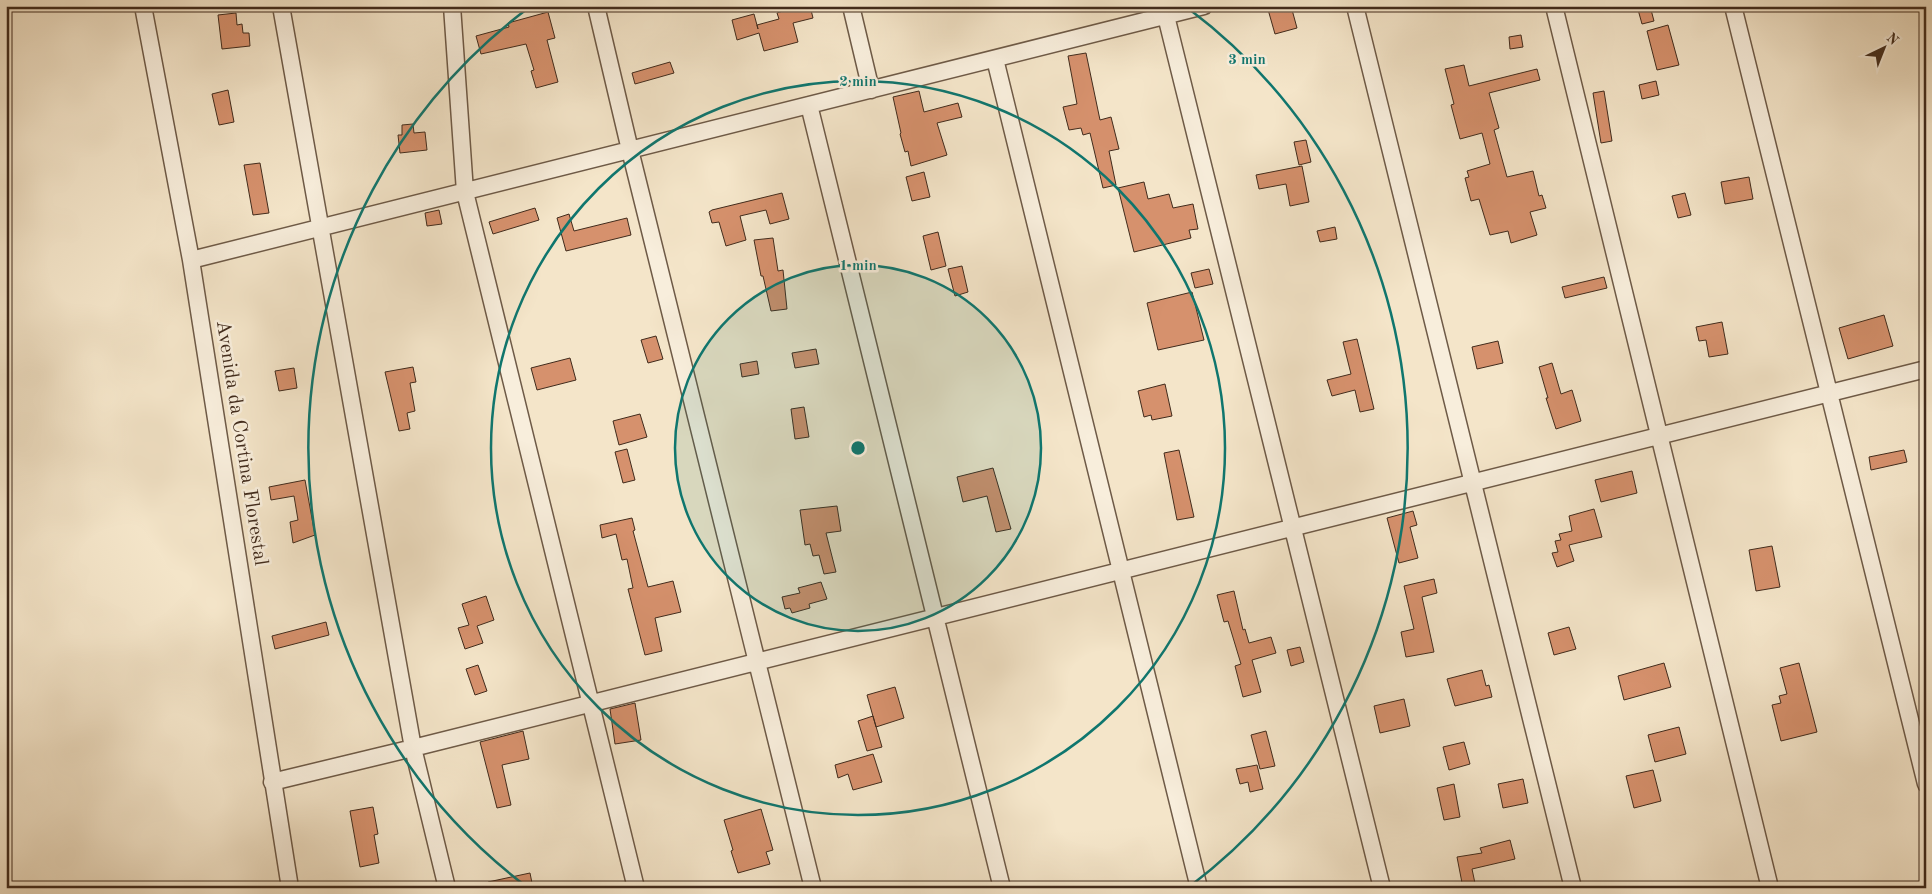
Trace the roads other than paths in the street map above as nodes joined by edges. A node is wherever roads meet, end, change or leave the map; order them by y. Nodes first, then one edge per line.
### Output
1 (142, 6) edge
2 (281, 6) edge
3 (452, 6) edge
4 (596, 6) edge
5 (852, 6) edge
6 (1204, 6) edge
7 (1355, 6) edge
8 (1554, 6) edge
9 (1733, 6) edge
10 (1166, 16) junction
11 (995, 59) junction
12 (871, 90) junction
13 (809, 105) junction
14 (630, 150) junction
15 (465, 192) junction
16 (320, 228) junction
17 (191, 260) junction
18 (1926, 369) edge
19 (1829, 393) junction
20 (1659, 436) junction
21 (1473, 482) junction
22 (1292, 527) junction
23 (1121, 570) junction
24 (935, 616) junction
25 (757, 661) junction
26 (591, 702) junction
27 (413, 748) junction
28 (272, 782) junction
29 (1926, 784) edge
30 (290, 888) edge
31 (448, 888) edge
32 (636, 888) edge
33 (813, 888) edge
34 (1002, 888) edge
35 (1198, 888) edge
36 (1382, 888) edge
37 (1573, 888) edge
38 (1770, 888) edge

1 - 17 street, Avenida da Cortina Florestal
2 - 16 street
3 - 15 street
4 - 14 street
5 - 12 street
6 - 10 street
7 - 21 street
8 - 20 street
9 - 19 street
10 - 11 street
10 - 22 street
11 - 12 street
11 - 23 street
12 - 13 street
13 - 14 street
13 - 24 street
14 - 15 street
14 - 25 street
15 - 16 street
15 - 26 street
16 - 17 street
16 - 27 street
17 - 28 street, Avenida da Cortina Florestal
18 - 19 street
19 - 20 street
19 - 29 street
20 - 21 street
20 - 38 street
21 - 22 street
21 - 37 street
22 - 23 street
22 - 36 street
23 - 24 street
23 - 35 street
24 - 25 street
24 - 34 street
25 - 26 street
25 - 33 street
26 - 27 street
26 - 32 street
27 - 28 street
27 - 31 street
28 - 30 street, Avenida da Cortina Florestal

